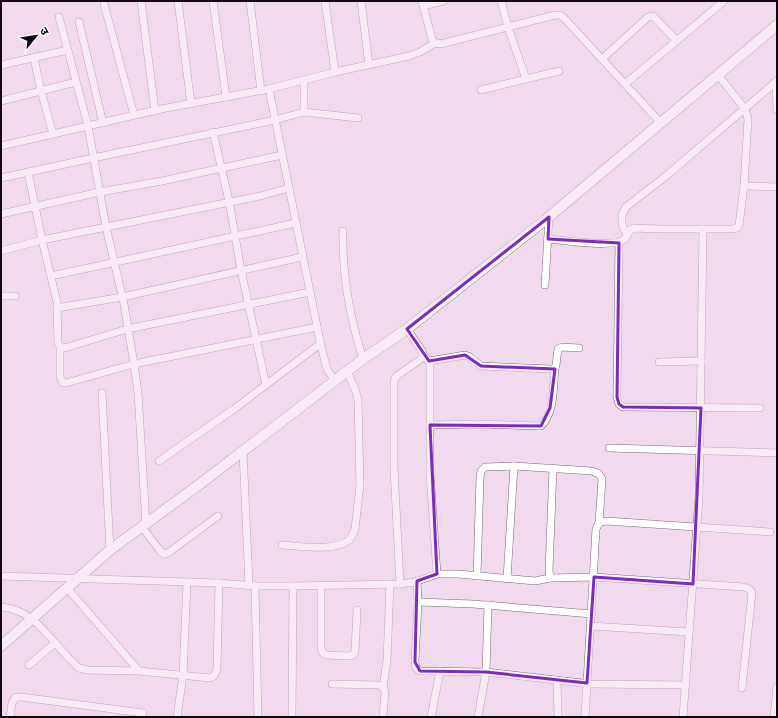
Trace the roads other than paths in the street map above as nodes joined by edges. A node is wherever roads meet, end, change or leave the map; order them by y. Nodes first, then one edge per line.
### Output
1 (104, 1) edge
2 (141, 1) edge
3 (178, 1) edge
4 (213, 1) edge
5 (250, 1) edge
6 (325, 1) edge
7 (361, 1) edge
8 (443, 1) edge
9 (501, 1) edge
10 (724, 1) edge
11 (423, 4) edge
12 (59, 17) dead end
13 (79, 22) dead end
14 (777, 25) edge
15 (508, 27) junction
16 (676, 40) junction
17 (435, 43) junction
18 (68, 50) junction
19 (34, 58) junction
20 (602, 59) junction
21 (1, 65) edge
22 (369, 65) junction
23 (559, 71) dead end
24 (335, 72) junction
25 (718, 75) junction
26 (526, 79) junction
27 (304, 80) junction
28 (76, 82) junction
29 (776, 82) edge
30 (625, 84) junction
31 (269, 89) junction
32 (481, 90) dead end
33 (41, 91) junction
34 (261, 91) junction
35 (226, 97) junction
36 (1, 101) edge
37 (190, 104) junction
38 (745, 109) junction
39 (155, 110) junction
40 (777, 110) edge
41 (304, 112) junction
42 (134, 115) junction
43 (358, 118) dead end
44 (275, 120) junction
45 (103, 122) junction
46 (660, 123) junction
47 (88, 126) junction
48 (213, 132) junction
49 (53, 134) junction
50 (1, 146) edge
51 (282, 156) junction
52 (93, 158) junction
53 (220, 168) junction
54 (28, 172) junction
55 (1, 178) edge
56 (744, 186) junction
57 (777, 187) edge
58 (289, 188) junction
59 (100, 192) junction
60 (229, 201) junction
61 (36, 206) junction
62 (1, 214) edge
63 (549, 217) junction
64 (296, 223) junction
65 (106, 227) junction
66 (703, 229) junction
67 (343, 231) dead end
68 (627, 235) junction
69 (235, 236) junction
70 (548, 238) junction
71 (42, 240) junction
72 (619, 243) junction
73 (1, 251) edge
74 (302, 256) junction
75 (115, 262) junction
76 (240, 270) junction
77 (51, 276) junction
78 (545, 285) dead end
79 (310, 292) junction
80 (1, 296) edge
81 (15, 296) dead end
82 (122, 296) junction
83 (248, 305) junction
84 (57, 308) junction
85 (317, 327) junction
86 (127, 329) junction
87 (407, 329) junction
88 (256, 339) junction
89 (320, 344) junction
90 (60, 346) junction
91 (579, 348) dead end
92 (423, 355) junction
93 (364, 359) junction
94 (429, 361) junction
95 (701, 361) junction
96 (659, 362) dead end
97 (134, 364) junction
98 (555, 368) junction
99 (347, 371) junction
100 (335, 381) junction
101 (266, 385) junction
102 (102, 393) dead end
103 (701, 408) junction
104 (760, 408) dead end
105 (430, 425) junction
106 (609, 448) dead end
107 (243, 451) junction
108 (700, 451) junction
109 (777, 454) edge
110 (159, 461) dead end
111 (514, 466) junction
112 (552, 469) junction
113 (218, 516) dead end
114 (599, 523) junction
115 (144, 525) junction
116 (697, 527) junction
117 (770, 532) dead end
118 (282, 545) dead end
119 (110, 550) junction
120 (437, 574) junction
121 (1, 576) edge
122 (477, 576) junction
123 (594, 577) junction
124 (78, 578) junction
125 (550, 578) junction
126 (507, 579) junction
127 (418, 581) junction
128 (187, 582) junction
129 (219, 583) junction
130 (390, 584) junction
131 (400, 584) junction
132 (692, 584) junction
133 (321, 585) junction
134 (252, 586) junction
135 (293, 586) junction
136 (67, 588) junction
137 (418, 602) junction
138 (488, 605) junction
139 (1, 607) edge
140 (357, 610) dead end
141 (592, 614) junction
142 (32, 618) junction
143 (591, 626) junction
144 (689, 632) junction
145 (55, 643) junction
146 (2, 644) edge
147 (29, 665) dead end
148 (139, 671) junction
149 (440, 671) junction
150 (486, 672) junction
151 (183, 675) junction
152 (558, 680) junction
153 (588, 683) junction
154 (332, 684) dead end
155 (686, 685) junction
156 (383, 687) junction
157 (777, 687) edge
158 (742, 688) dead end
159 (776, 709) edge
160 (137, 714) edge
161 (10, 717) edge
162 (177, 717) edge
163 (258, 717) edge
164 (292, 717) edge
165 (383, 717) edge
166 (431, 717) edge
167 (478, 717) edge
168 (558, 717) edge
169 (585, 717) edge
170 (683, 717) edge
171 (774, 717) edge

1 - 42 street
2 - 39 street
3 - 37 street
4 - 35 street
5 - 34 street
6 - 24 street
7 - 22 street
8 - 11 street
9 - 15 street
10 - 16 street
11 - 17 street
12 - 18 street
13 - 45 street
14 - 25 street
15 - 17 street
15 - 20 street
15 - 26 street
16 - 20 street
16 - 30 street
17 - 22 street
18 - 19 street
18 - 28 street
19 - 21 street
19 - 33 street
20 - 30 street
22 - 24 street
23 - 26 street
24 - 27 street
25 - 38 street
25 - 46 street
26 - 32 street
27 - 31 street
27 - 41 street
28 - 33 street
28 - 47 street
29 - 38 street
29 - 40 street
30 - 46 street
31 - 34 street
31 - 44 street
33 - 36 street
33 - 49 street
34 - 35 street
35 - 37 street
37 - 39 street
38 - 56 street
38 - 68 street
39 - 42 street
41 - 43 street
41 - 44 street
42 - 45 street
44 - 48 street
44 - 51 street
45 - 47 street
46 - 63 street
47 - 49 street
47 - 52 street
48 - 52 street
48 - 53 street
49 - 50 street
51 - 53 street
51 - 58 street
52 - 54 street
52 - 59 street
53 - 59 street
53 - 60 street
54 - 55 street
54 - 61 street
56 - 57 street
56 - 66 street
58 - 60 street
58 - 64 street
59 - 61 street
59 - 65 street
60 - 65 street
60 - 69 street
61 - 62 street
61 - 71 street
63 - 70 street
63 - 87 street
64 - 69 street
64 - 74 street
65 - 71 street
65 - 75 street
66 - 68 street
66 - 95 street
67 - 93 street
68 - 72 street
69 - 75 street
69 - 76 street
70 - 72 street
70 - 78 street
71 - 73 street
71 - 77 street
72 - 103 street
74 - 76 street
74 - 79 street
75 - 77 street
75 - 82 street
76 - 82 street
76 - 83 street
77 - 84 street
79 - 83 street
79 - 85 street
80 - 81 street
82 - 84 street
82 - 86 street
83 - 86 street
83 - 88 street
84 - 90 street
85 - 88 street
85 - 89 street
86 - 90 street
86 - 97 street
87 - 92 street
87 - 93 street
88 - 97 street
88 - 101 street
89 - 100 street
89 - 101 street
90 - 97 street
91 - 98 street
92 - 94 street
92 - 131 street
93 - 99 street
94 - 98 street
94 - 105 street
95 - 96 street
95 - 103 street
97 - 115 street
98 - 105 street
99 - 100 street
99 - 118 street
100 - 107 street
101 - 110 street
102 - 119 street
103 - 104 street
103 - 108 street
105 - 120 street
106 - 108 street
107 - 115 street
107 - 134 street
108 - 109 street
108 - 116 street
111 - 112 street
111 - 122 street
111 - 126 street
112 - 114 street
112 - 125 street
113 - 115 street
114 - 116 street
114 - 123 street
115 - 119 street
116 - 117 street
116 - 132 street
119 - 124 street
120 - 122 street
120 - 127 street
121 - 124 street
122 - 126 street
123 - 125 street
123 - 132 street
123 - 141 street
124 - 128 street
124 - 136 street
125 - 126 street
127 - 131 street
127 - 137 street
128 - 129 street
128 - 151 street
129 - 134 street
129 - 151 street
130 - 131 street
130 - 133 street
130 - 156 street
132 - 144 street
132 - 158 street
133 - 135 street
133 - 140 street
134 - 135 street
134 - 163 street
135 - 164 street
136 - 142 street
136 - 148 street
137 - 138 street
137 - 149 street
138 - 141 street
138 - 150 street
139 - 142 street
141 - 143 street
142 - 145 street
142 - 146 street
143 - 144 street
143 - 153 street
144 - 155 street
145 - 147 street
145 - 148 street
148 - 151 street
149 - 150 street
149 - 166 street
150 - 152 street
150 - 167 street
151 - 162 street
152 - 153 street
152 - 168 street
153 - 155 street
153 - 169 street
154 - 156 street
155 - 170 street
156 - 165 street
157 - 159 street
159 - 171 street
160 - 161 street

